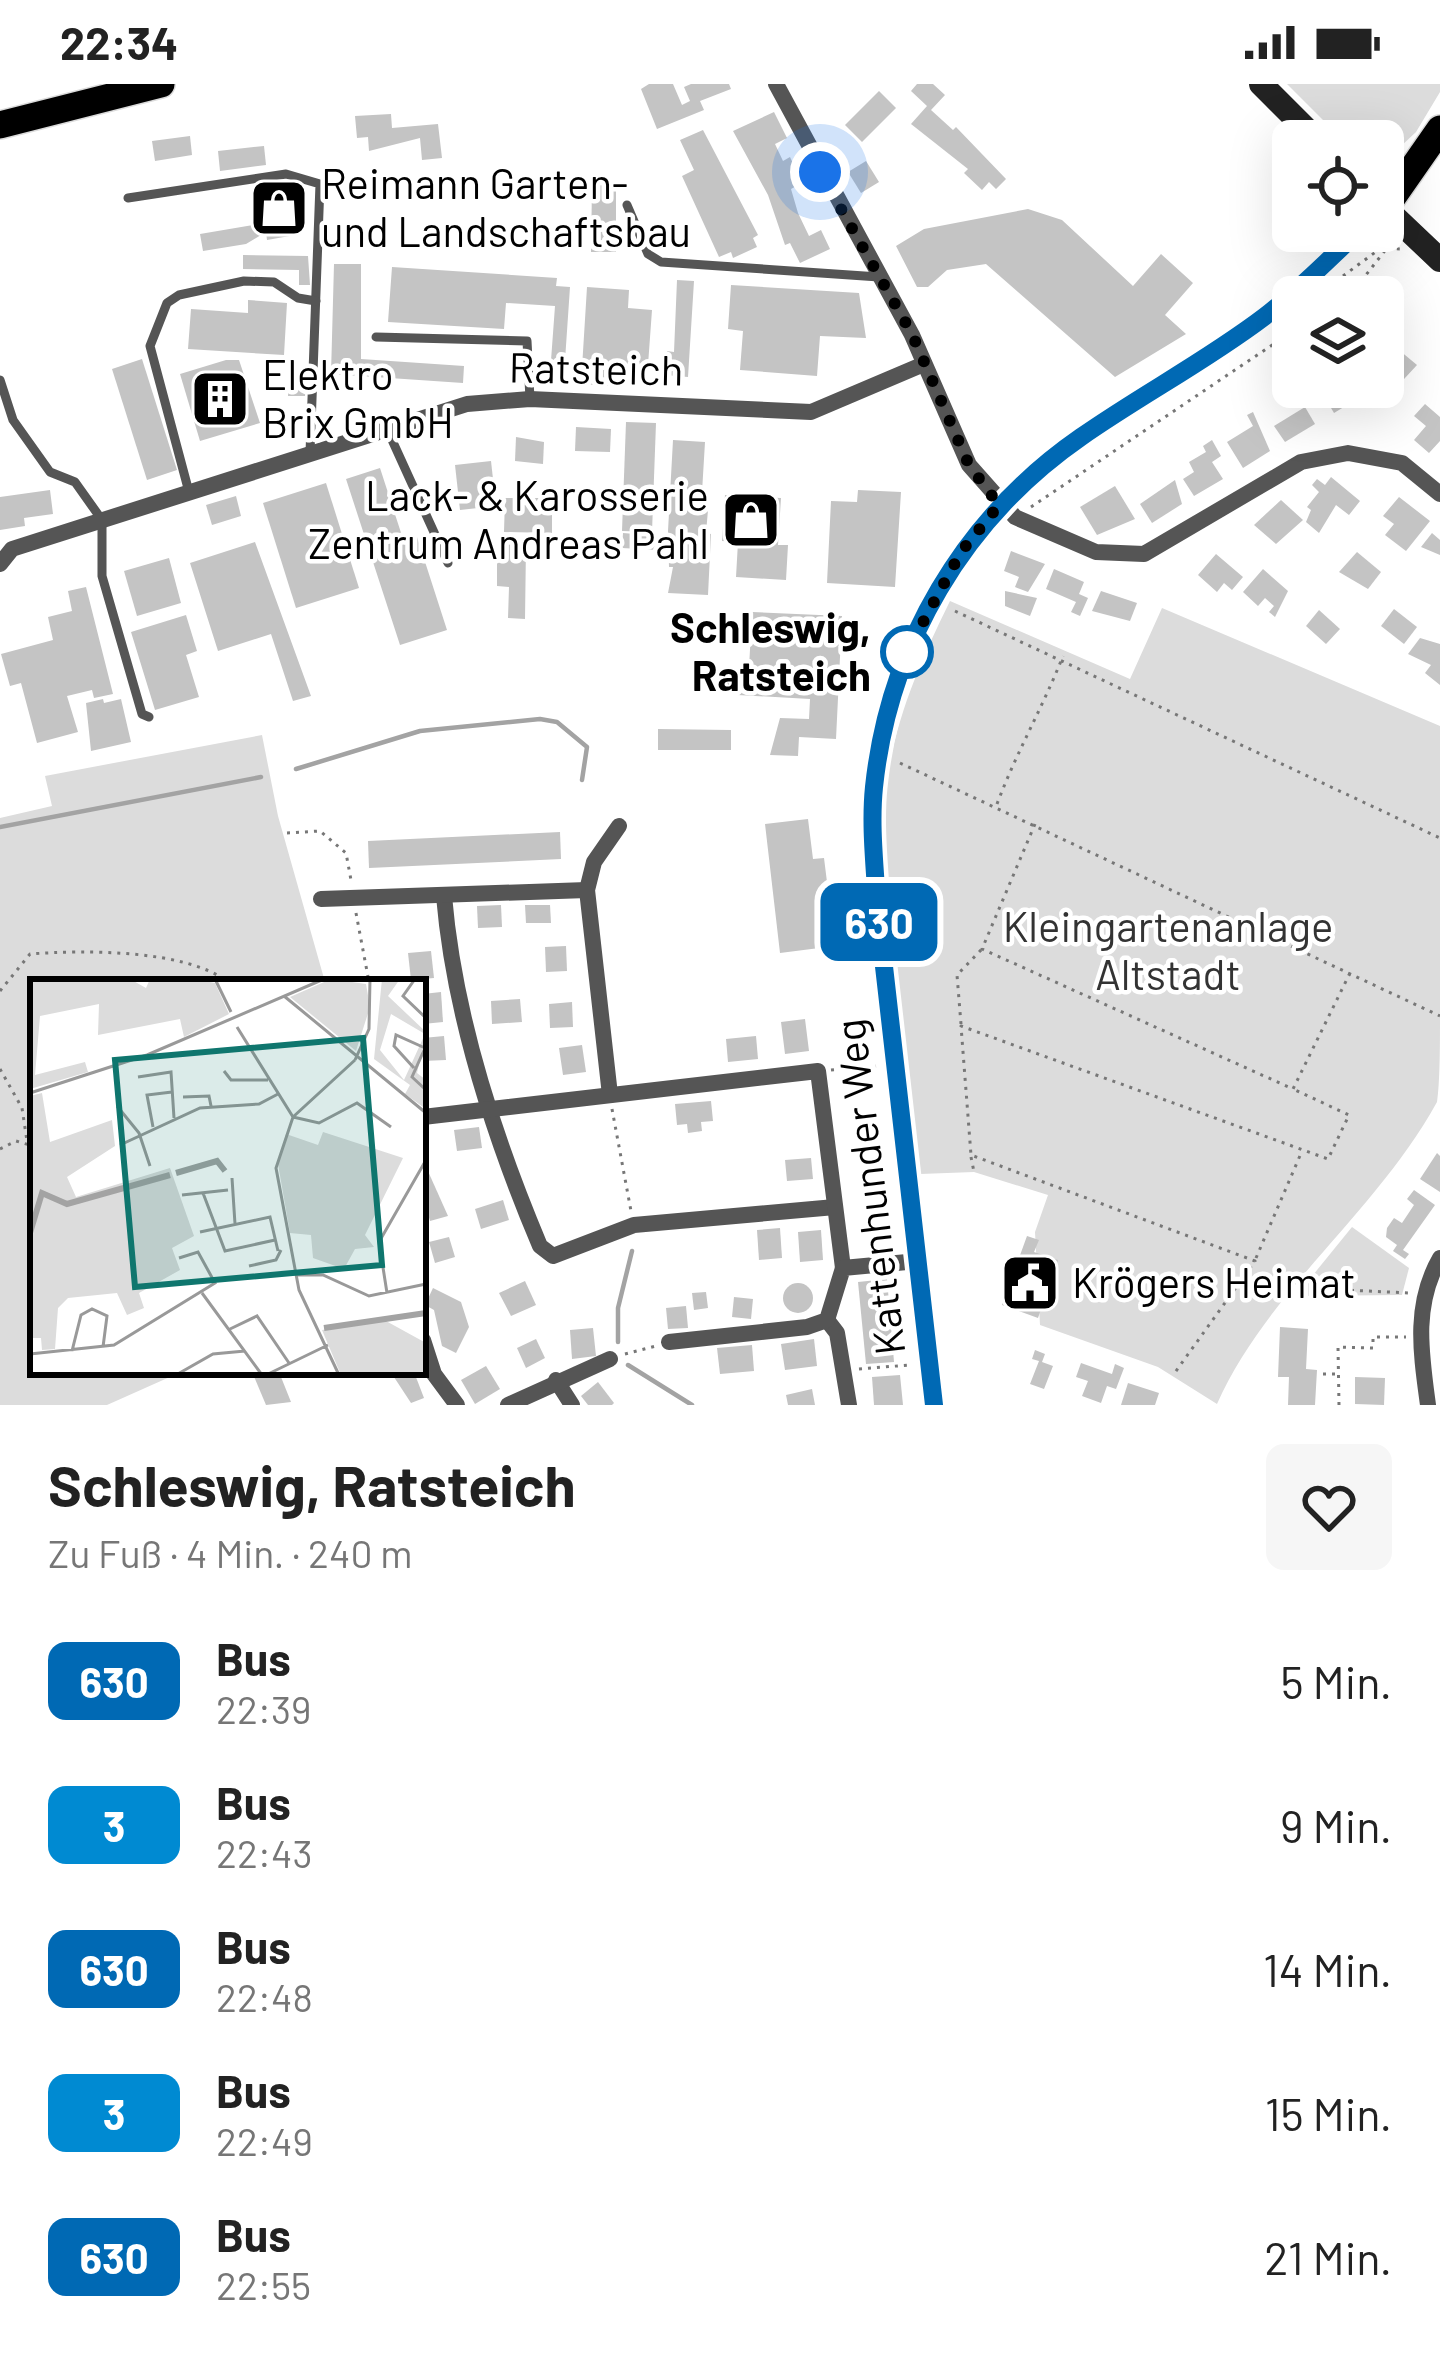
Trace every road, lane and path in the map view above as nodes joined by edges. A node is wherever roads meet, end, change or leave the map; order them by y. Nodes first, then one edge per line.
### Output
1 (160, 84) edge
2 (776, 84) edge
3 (1261, 84) edge
4 (1297, 120) edge
5 (0, 125) edge
6 (1440, 129) edge
7 (1404, 181) edge
8 (128, 198) dead end
9 (627, 205) dead end
10 (1404, 232) edge
11 (1337, 252) edge
12 (1384, 252) edge
13 (1440, 260) edge
14 (1365, 276) edge
15 (879, 278) junction
16 (316, 301) junction
17 (376, 337) dead end
18 (1272, 344) edge
19 (924, 364) junction
20 (0, 380) edge
21 (530, 399) junction
22 (387, 429) junction
23 (310, 453) junction
24 (189, 491) junction
25 (1440, 494) edge
26 (1007, 511) junction
27 (102, 520) junction
28 (448, 563) dead end
29 (0, 564) edge
30 (956, 610) dead end
31 (1063, 656) junction
32 (149, 717) dead end
33 (900, 763) dead end
34 (997, 805) junction
35 (1035, 824) junction
36 (619, 826) dead end
37 (287, 832) dead end
38 (1440, 838) edge
39 (587, 890) junction
40 (445, 896) junction
41 (321, 899) dead end
42 (354, 899) junction
43 (982, 949) junction
44 (1350, 974) junction
45 (224, 979) edge
46 (368, 979) edge
47 (0, 991) edge
48 (1440, 1016) edge
49 (961, 1026) junction
50 (895, 1064) junction
51 (0, 1069) edge
52 (818, 1071) junction
53 (1293, 1089) junction
54 (610, 1095) junction
55 (493, 1108) junction
56 (426, 1117) edge
57 (27, 1142) junction
58 (30, 1144) edge
59 (0, 1149) edge
60 (1303, 1149) junction
61 (971, 1155) junction
62 (974, 1172) dead end
63 (835, 1207) junction
64 (634, 1225) junction
65 (1440, 1258) edge
66 (1255, 1261) junction
67 (918, 1262) junction
68 (842, 1268) junction
69 (1324, 1289) dead end
70 (1424, 1295) junction
71 (827, 1320) junction
72 (1420, 1337) junction
73 (669, 1342) joint
74 (426, 1349) edge
75 (618, 1356) joint
76 (929, 1363) junction
77 (845, 1370) junction
78 (1176, 1371) dead end
79 (1323, 1374) dead end
80 (1339, 1374) junction
81 (556, 1380) junction
82 (458, 1405) edge
83 (508, 1405) edge
84 (572, 1405) edge
85 (849, 1405) edge
86 (934, 1405) edge
87 (1339, 1405) edge
88 (1428, 1405) edge

1 - 5 main road
2 - 15 street
3 - 4 street
6 - 7 main road
8 - 16 lane
9 - 15 lane
10 - 13 street
11 - 26 street, Kattenhunder Weg
12 - 14 path
15 - 19 street
16 - 23 lane
16 - 24 lane
17 - 21 lane
18 - 26 path
19 - 21 street, Ratsteich
19 - 26 street
20 - 27 lane
21 - 22 street, Ratsteich
22 - 23 street, Ratsteich
22 - 28 lane
23 - 24 street, Ratsteich
24 - 27 street, Ratsteich
25 - 26 street
26 - 50 street, Kattenhunder Weg
27 - 29 street, Ratsteich
27 - 32 lane
30 - 31 path
31 - 34 path
31 - 38 path
33 - 34 path
34 - 35 path
35 - 43 path
35 - 44 path
36 - 39 street
37 - 42 path
39 - 40 street
39 - 54 street
40 - 42 street
40 - 55 street
41 - 42 street
42 - 46 path
43 - 49 path
43 - 53 path
44 - 48 path
44 - 53 path
45 - 47 path
49 - 60 path
49 - 61 path
50 - 52 path
50 - 67 street, Kattenhunder Weg
51 - 57 path
52 - 54 street
52 - 63 street
53 - 60 path
54 - 55 street
54 - 64 path
55 - 56 street
55 - 64 street
57 - 58 path
57 - 59 path
60 - 66 path
61 - 62 path
61 - 66 path
63 - 64 street
63 - 68 street
65 - 70 street
66 - 78 path
67 - 68 street
67 - 76 street, Kattenhunder Weg
68 - 71 street
69 - 70 path
70 - 72 street
71 - 73 street
71 - 77 street
72 - 80 path
72 - 88 street
73 - 75 path
74 - 82 street
75 - 81 street
76 - 77 path
76 - 86 street, Kattenhunder Weg
77 - 85 street
79 - 80 path
80 - 87 path
81 - 83 street
81 - 84 street

